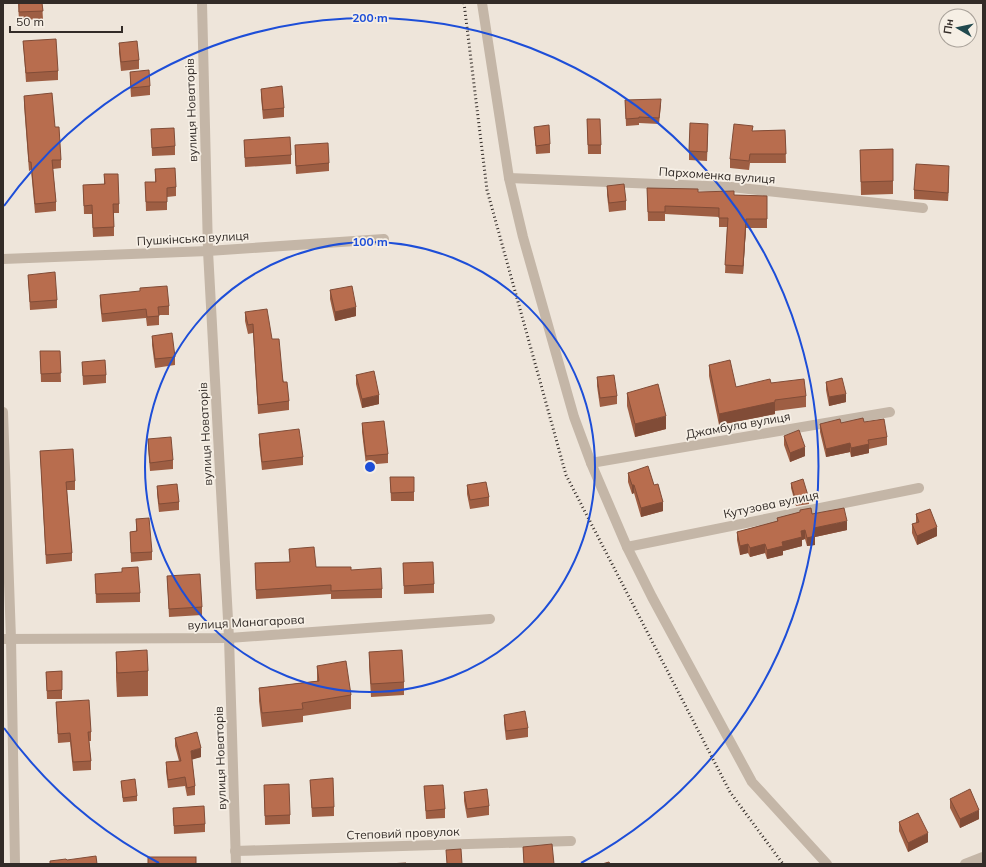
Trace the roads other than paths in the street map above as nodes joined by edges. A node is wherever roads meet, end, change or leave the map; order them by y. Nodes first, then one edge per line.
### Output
1 (202, 3) edge
2 (482, 3) edge
3 (509, 178) junction
4 (923, 208) dead end
5 (384, 240) dead end
6 (208, 251) junction
7 (3, 259) edge
8 (3, 412) edge
9 (890, 412) dead end
10 (591, 463) junction
11 (919, 488) dead end
12 (627, 547) junction
13 (490, 619) dead end
14 (229, 638) junction
15 (7, 639) edge
16 (571, 840) dead end
17 (235, 850) junction
18 (983, 857) edge
19 (15, 864) edge
20 (236, 864) edge
21 (827, 864) edge
22 (965, 864) edge

1 - 6 street, вулиця Новаторів
2 - 3 street
3 - 4 street, Пархоменка вулиця
3 - 10 street
5 - 6 street, Пушкінська вулиця
6 - 7 street, Пушкінська вулиця
6 - 14 street, вулиця Новаторів
8 - 15 street
9 - 10 street, Джамбула вулиця
10 - 12 street
11 - 12 street, Кутузова вулиця
12 - 21 street
13 - 14 street, вулиця Манагарова
14 - 15 street, вулиця Манагарова
14 - 17 street, вулиця Новаторів
15 - 19 street
16 - 17 street, Степовий провулок
17 - 20 street, вулиця Новаторів
18 - 22 street

